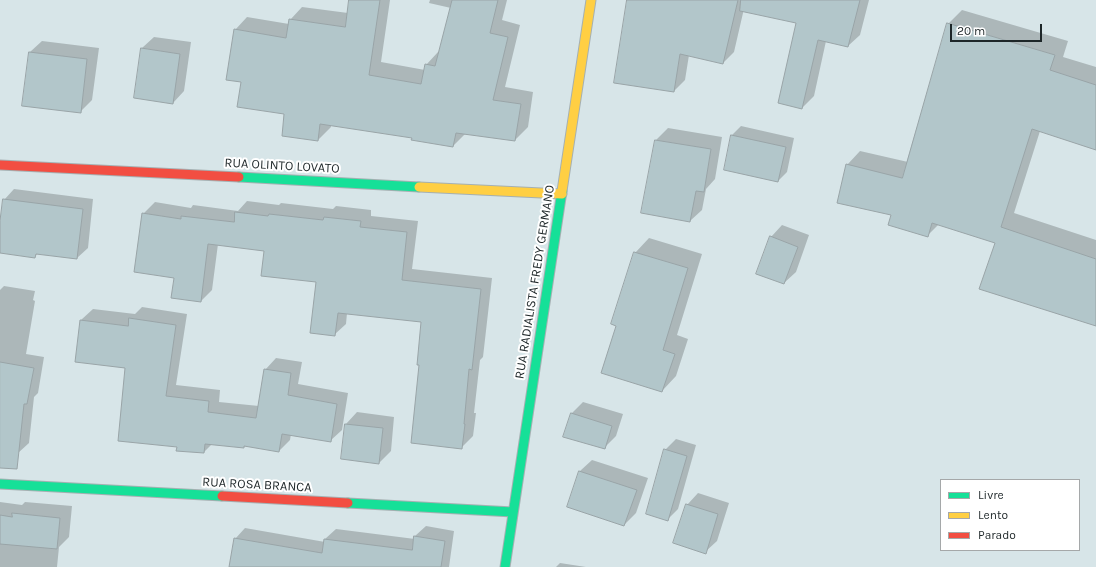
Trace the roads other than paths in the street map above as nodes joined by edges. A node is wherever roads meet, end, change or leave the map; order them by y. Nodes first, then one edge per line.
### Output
1 (591, 0) edge
2 (0, 165) edge
3 (562, 194) junction
4 (0, 484) edge
5 (513, 512) junction
6 (505, 567) edge

1 - 3 street, RUA RADIALISTA FREDY GERMANO
2 - 3 street, RUA OLINTO LOVATO
3 - 5 street, RUA RADIALISTA FREDY GERMANO
4 - 5 street, RUA ROSA BRANCA
5 - 6 street, RUA RADIALISTA FREDY GERMANO

